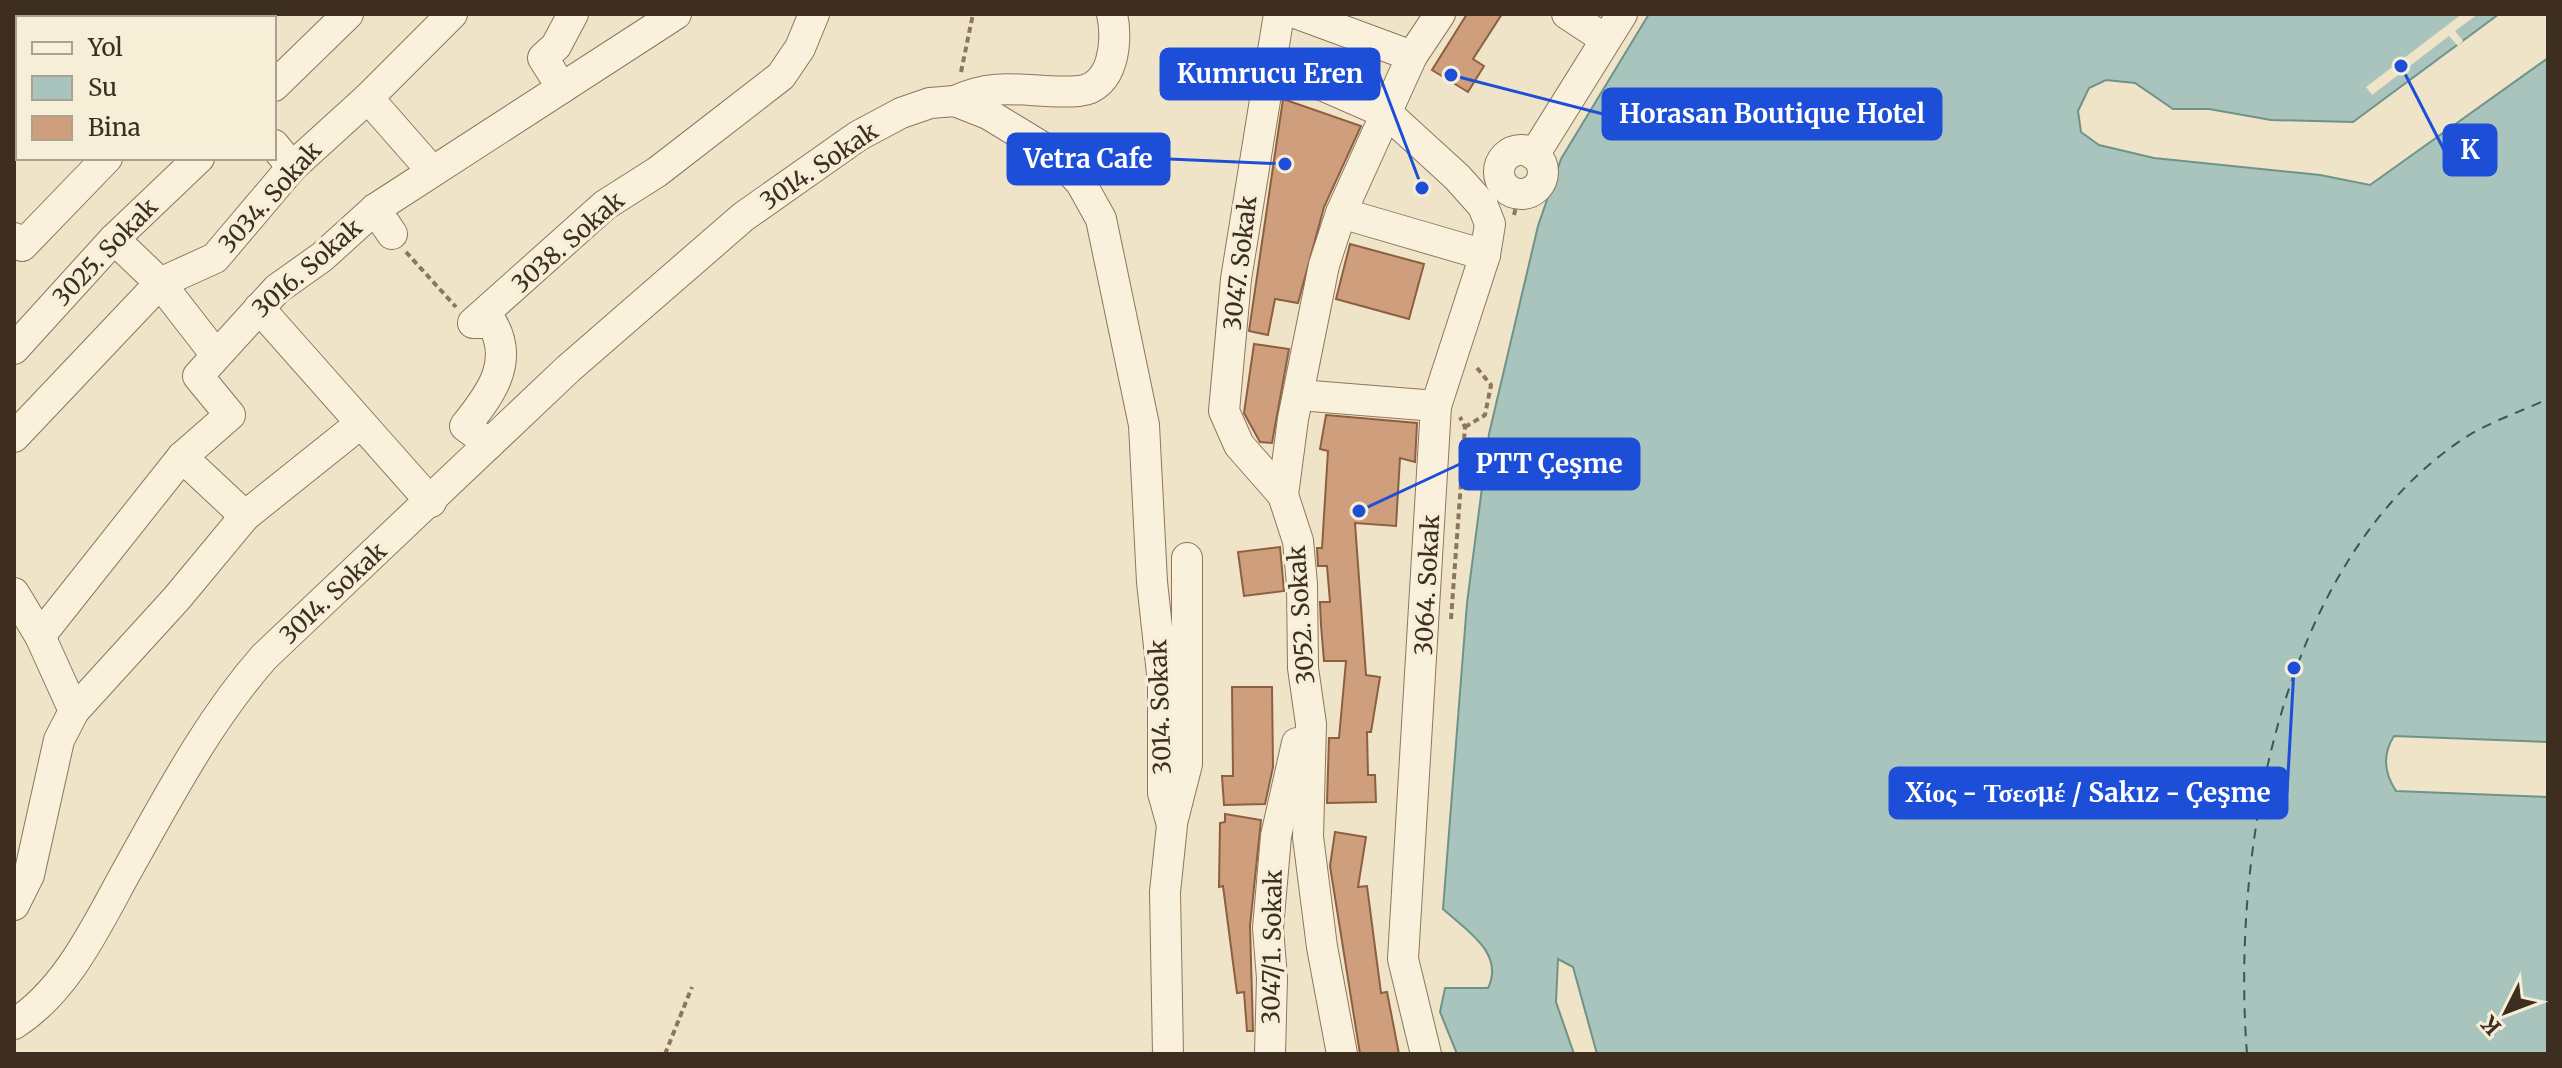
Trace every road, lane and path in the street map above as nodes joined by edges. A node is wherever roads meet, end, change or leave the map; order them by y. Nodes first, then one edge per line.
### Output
1 (348, 14) edge
2 (452, 14) edge
3 (573, 14) edge
4 (676, 14) edge
5 (814, 14) edge
6 (973, 14) edge
7 (1112, 14) edge
8 (1279, 14) edge
9 (1298, 14) edge
10 (1440, 14) edge
11 (1567, 14) edge
12 (1614, 26) edge
13 (1412, 56) junction
14 (1271, 63) junction
15 (276, 84) edge
16 (562, 88) junction
17 (368, 98) junction
18 (955, 101) junction
19 (1388, 114) junction
20 (283, 156) edge
21 (105, 160) edge
22 (197, 160) edge
23 (432, 171) junction
24 (1515, 208) dead end
25 (375, 209) junction
26 (1341, 213) junction
27 (114, 239) junction
28 (396, 240) joint
29 (18, 242) edge
30 (1485, 255) junction
31 (160, 283) junction
32 (446, 297) dead end
33 (259, 308) junction
34 (14, 349) edge
35 (1481, 353) dead end
36 (216, 355) junction
37 (1477, 368) junction
38 (1469, 375) dead end
39 (1299, 395) junction
40 (1446, 407) junction
41 (360, 424) junction
42 (1465, 427) junction
43 (14, 437) edge
44 (489, 444) junction
45 (182, 457) junction
46 (1283, 495) junction
47 (431, 502) junction
48 (245, 516) junction
49 (1187, 558) dead end
50 (17, 604) edge
51 (1450, 631) dead end
52 (40, 636) junction
53 (1307, 699) junction
54 (74, 711) junction
55 (1172, 825) junction
56 (14, 905) edge
57 (692, 987) dead end
58 (14, 1024) edge
59 (665, 1054) edge
60 (1168, 1054) edge
61 (1270, 1054) edge
62 (1342, 1054) edge
63 (1426, 1054) edge

1 - 15 street
2 - 17 street, 3034. Sokak
3 - 16 street
4 - 16 street, 3016. Sokak
5 - 44 street, 3038. Sokak
6 - 18 path
7 - 18 street
8 - 14 street, 3047. Sokak
9 - 13 street
10 - 13 street, 3052. Sokak
11 - 12 street
12 - 24 street
13 - 19 street, 3052. Sokak
14 - 19 street
14 - 46 street, 3047. Sokak
16 - 23 street, 3016. Sokak
17 - 20 street, 3034. Sokak
17 - 23 street
18 - 44 street, 3014. Sokak
18 - 55 street, 3014. Sokak
19 - 26 street, 3052. Sokak
19 - 30 street, 3064. Sokak
20 - 31 street, 3034. Sokak
21 - 29 street
22 - 27 street, 3025. Sokak
23 - 25 street, 3016. Sokak
25 - 28 street
25 - 33 street, 3016. Sokak
26 - 30 street
26 - 39 street, 3052. Sokak
27 - 31 street
27 - 34 street, 3025. Sokak
28 - 32 path
30 - 40 street, 3064. Sokak
31 - 36 street
31 - 43 street, 3034. Sokak
33 - 36 street, 3016. Sokak
33 - 41 street
35 - 37 path
36 - 45 street, 3016. Sokak
37 - 38 path
37 - 42 path
39 - 40 street
39 - 46 street, 3052. Sokak
40 - 42 path
40 - 63 street, 3064. Sokak
41 - 47 street
41 - 48 street
42 - 51 path
44 - 47 street, 3014. Sokak
45 - 48 street
45 - 52 street, 3016. Sokak
46 - 53 street, 3052. Sokak
47 - 58 street, 3014. Sokak
48 - 54 street
49 - 55 street
50 - 52 street
52 - 54 street
53 - 61 street, 3047/1. Sokak
53 - 62 street, 3052. Sokak
54 - 56 street
55 - 60 street, 3014. Sokak
57 - 59 path

